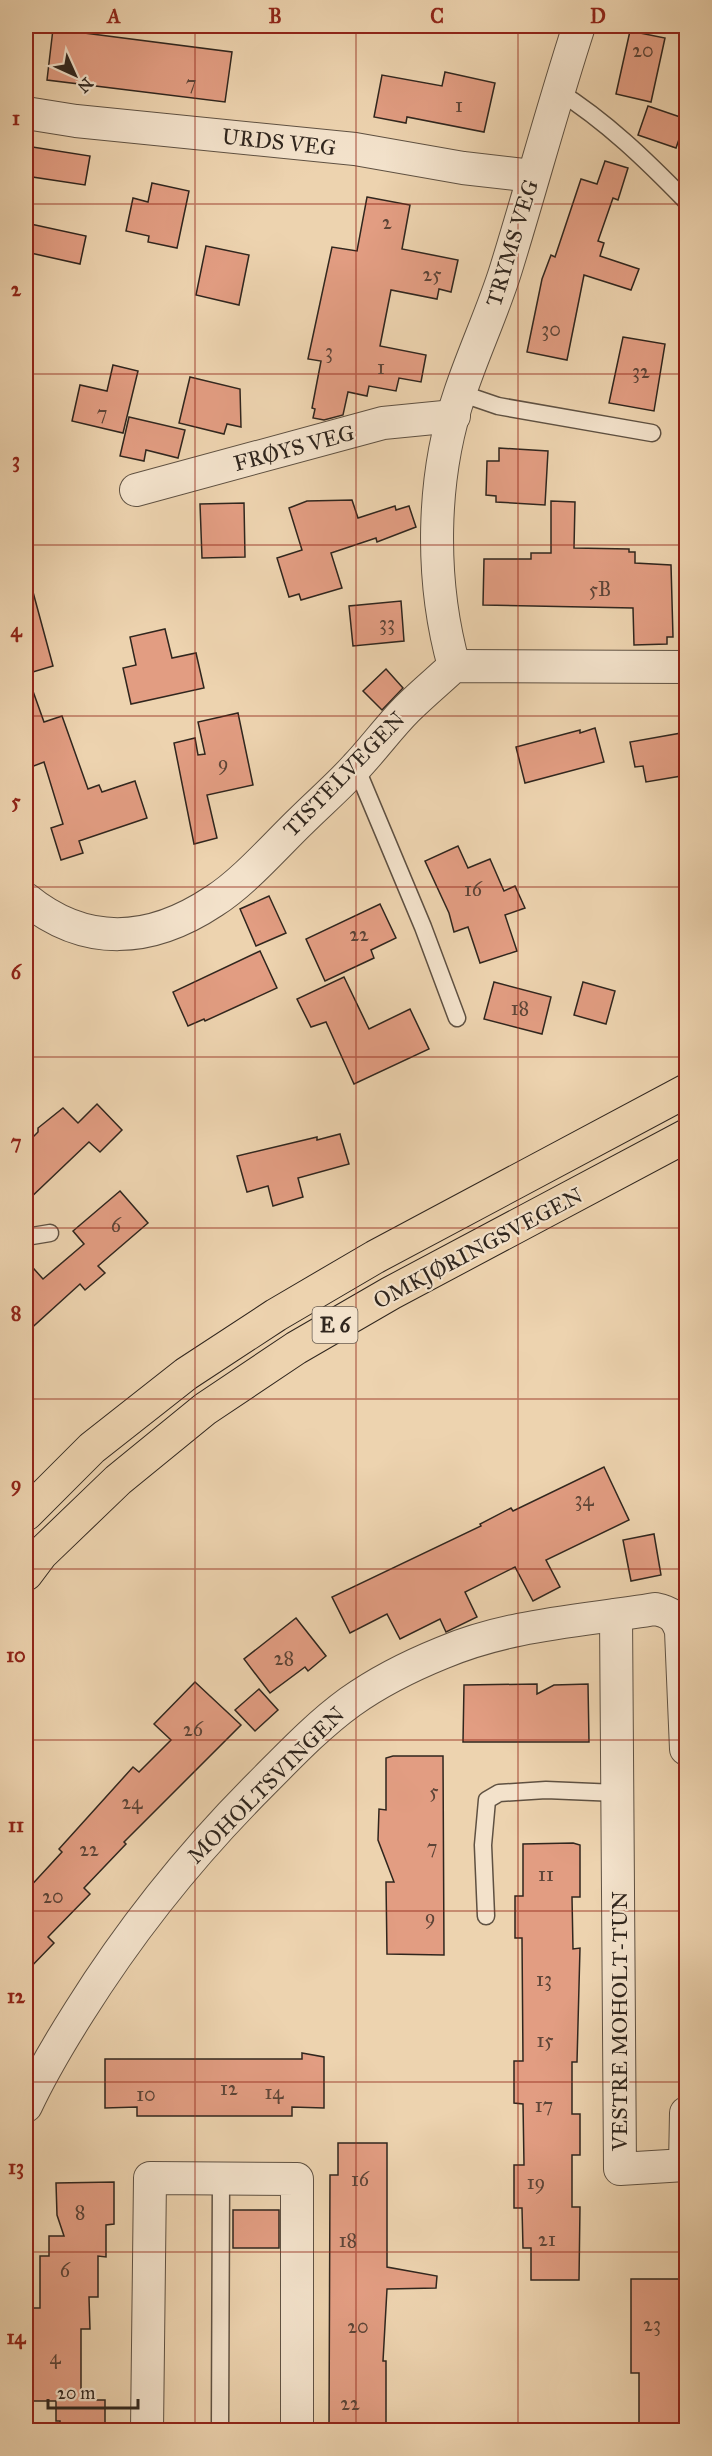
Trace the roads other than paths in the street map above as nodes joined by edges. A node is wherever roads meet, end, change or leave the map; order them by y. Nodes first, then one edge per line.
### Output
1 (579, 26) edge
2 (558, 91) junction
3 (26, 112) edge
4 (532, 176) junction
5 (687, 201) edge
6 (457, 404) junction
7 (652, 433) dead end
8 (136, 490) dead end
9 (454, 666) junction
10 (687, 667) edge
11 (356, 767) junction
12 (26, 899) edge
13 (457, 1018) dead end
14 (687, 1091) edge
15 (687, 1136) edge
16 (50, 1233) dead end
17 (26, 1237) edge
18 (26, 1514) edge
19 (26, 1574) edge
20 (616, 1615) junction
21 (687, 1749) edge
22 (617, 1793) junction
23 (486, 1916) dead end
24 (26, 2106) edge
25 (687, 2113) edge
26 (221, 2178) junction
27 (147, 2430) edge
28 (219, 2430) edge
29 (297, 2430) edge

1 - 2 street, TRYMS VEG
2 - 4 street, TRYMS VEG
2 - 5 lane
3 - 4 street, URDS VEG
4 - 6 street, TRYMS VEG
6 - 7 lane
6 - 8 street, FRØYS VEG
6 - 9 street, TRYMS VEG
9 - 10 street
9 - 11 street, TISTELVEGEN
11 - 12 street, TISTELVEGEN
11 - 13 lane
14 - 18 highway, OMKJØRINGSVEGEN / E 6
15 - 19 highway, OMKJØRINGSVEGEN / E 6
16 - 17 lane
20 - 21 street, MOHOLTSVINGEN
20 - 22 street, VESTRE MOHOLT-TUN
20 - 24 street, MOHOLTSVINGEN
22 - 23 lane
22 - 25 street, VESTRE MOHOLT-TUN
26 - 27 street
26 - 28 lane
26 - 29 street

